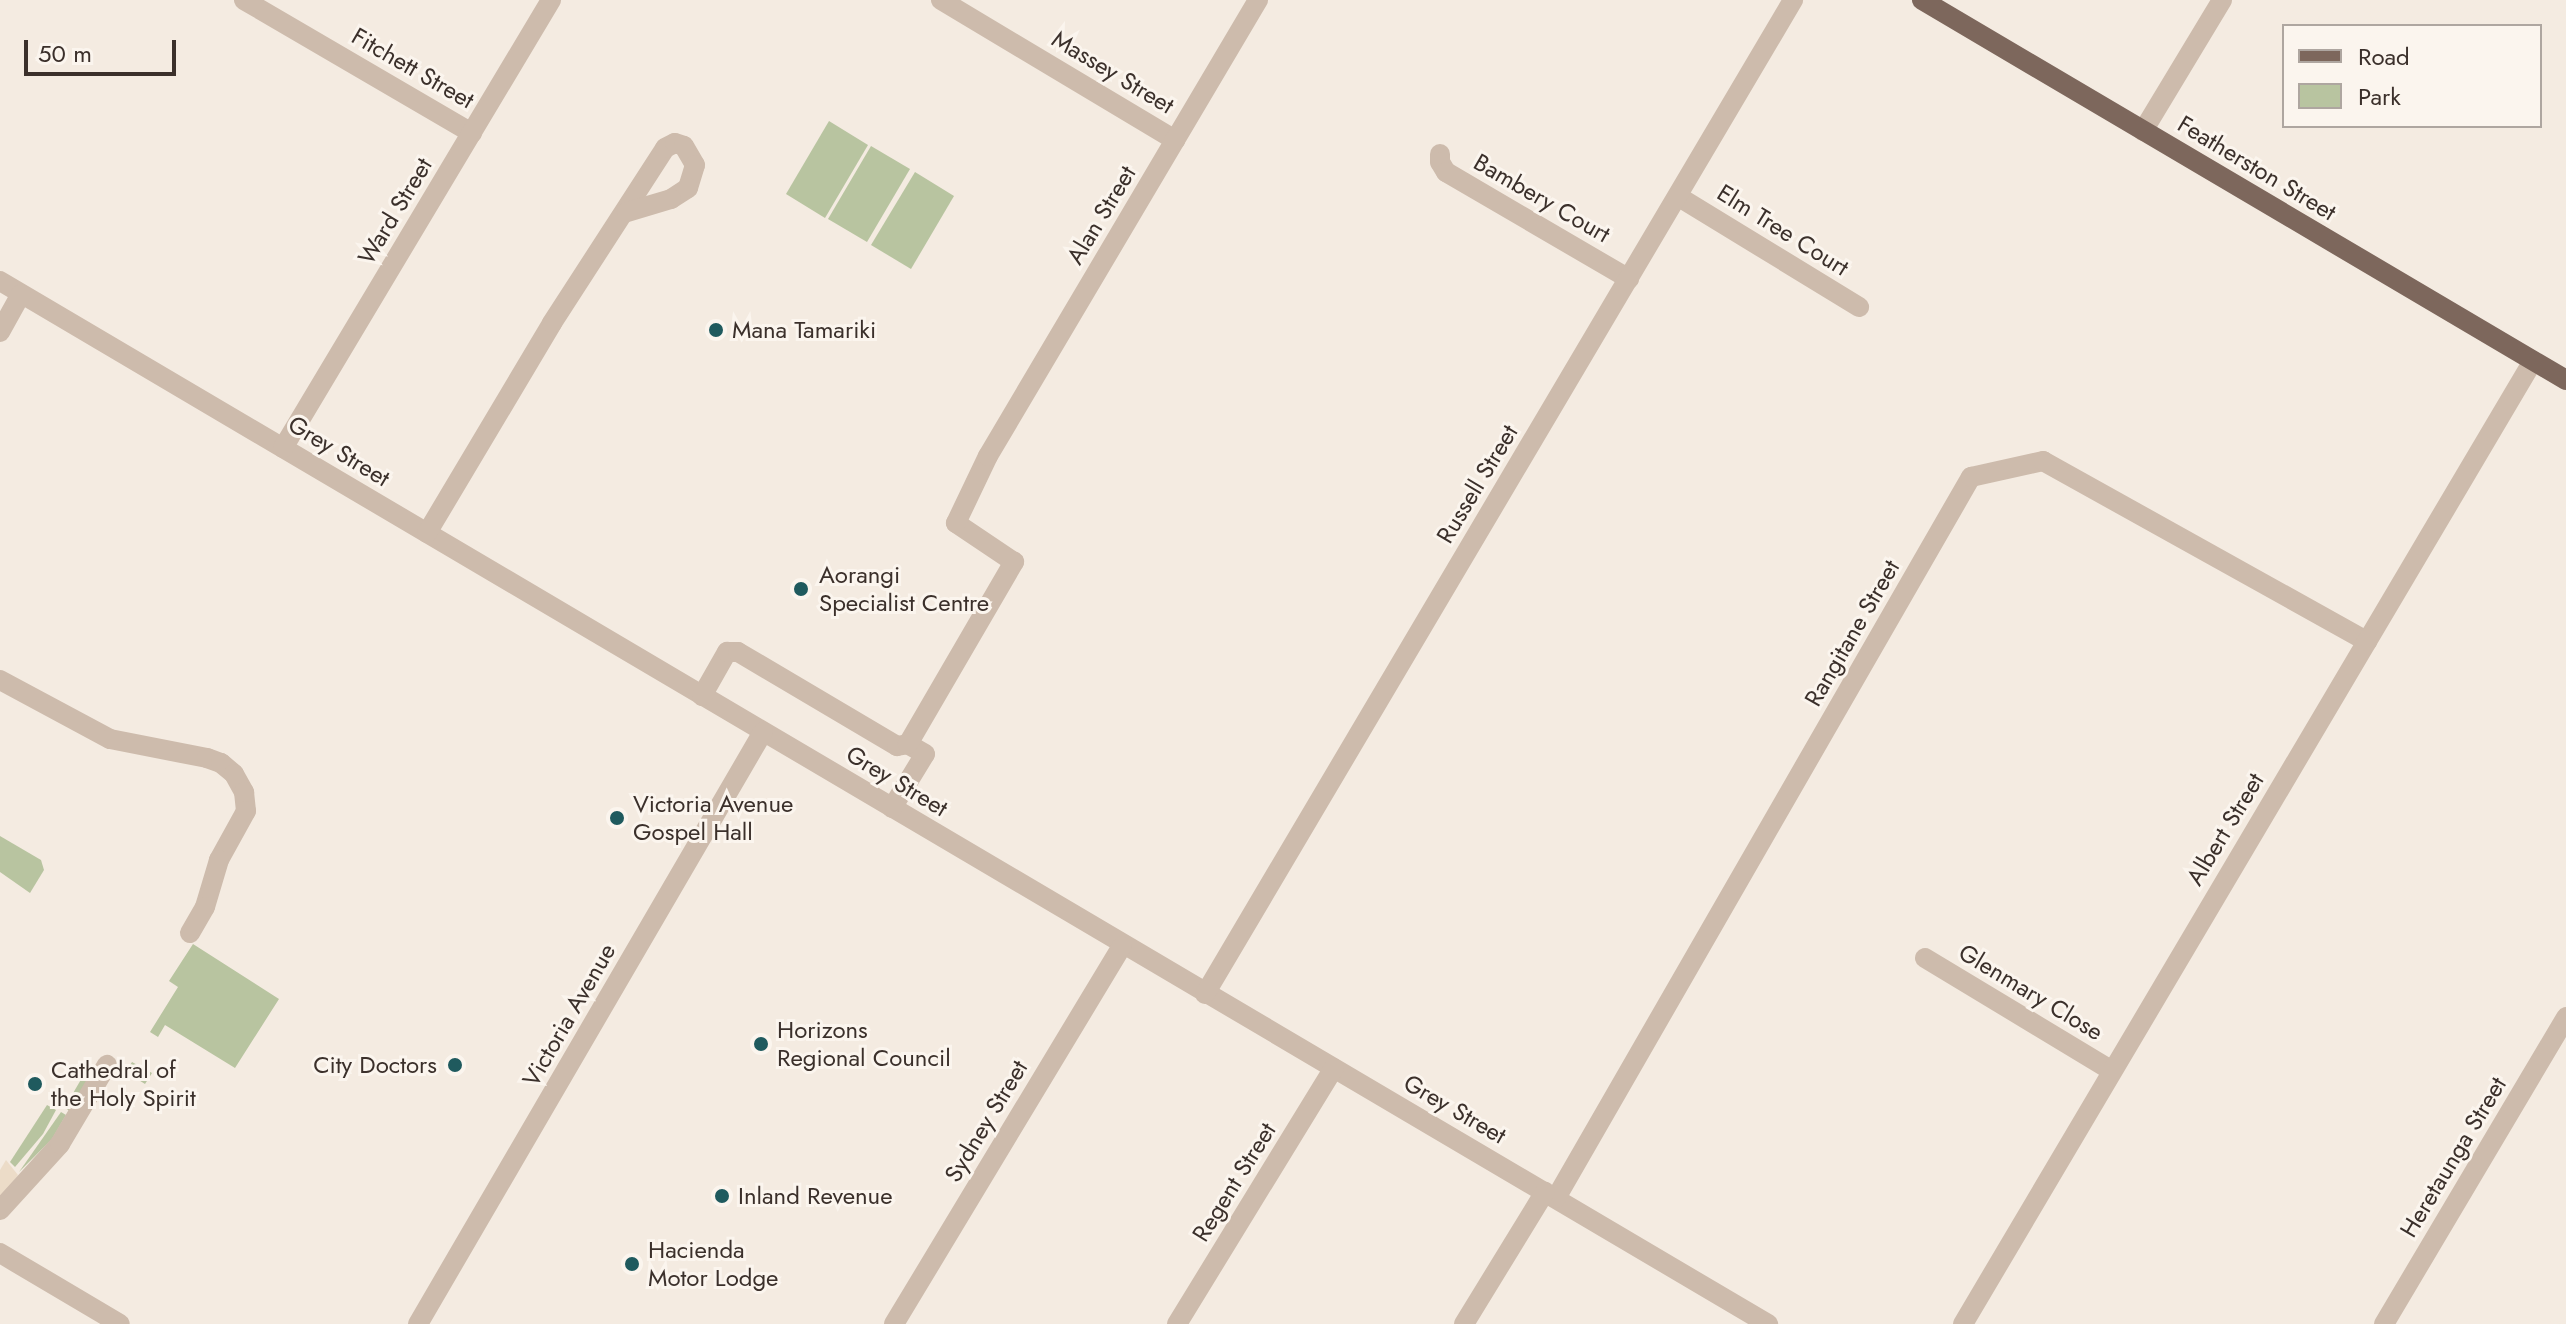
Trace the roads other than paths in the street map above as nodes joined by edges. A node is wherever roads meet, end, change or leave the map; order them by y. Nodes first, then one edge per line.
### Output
1 (244, 0) edge
2 (551, 0) edge
3 (941, 0) edge
4 (1258, 0) edge
5 (1793, 0) edge
6 (1922, 0) edge
7 (2222, 0) edge
8 (2143, 131) junction
9 (472, 133) junction
10 (1175, 140) junction
11 (1440, 154) dead end
12 (1679, 197) junction
13 (627, 212) dead end
14 (1629, 279) junction
15 (0, 281) edge
16 (21, 294) junction
17 (1859, 307) dead end
18 (0, 332) edge
19 (2533, 361) junction
20 (2566, 380) edge
21 (283, 448) junction
22 (427, 533) junction
23 (2367, 641) junction
24 (0, 680) edge
25 (702, 696) junction
26 (763, 732) junction
27 (908, 744) junction
28 (892, 808) junction
29 (190, 933) dead end
30 (1122, 946) junction
31 (1925, 958) dead end
32 (1205, 994) junction
33 (2566, 1017) edge
34 (2559, 1044) edge
35 (107, 1065) dead end
36 (1334, 1068) junction
37 (2111, 1070) junction
38 (1551, 1195) junction
39 (0, 1210) edge
40 (0, 1253) edge
41 (120, 1324) edge
42 (418, 1324) edge
43 (894, 1324) edge
44 (1177, 1324) edge
45 (1464, 1324) edge
46 (1768, 1324) edge
47 (1963, 1324) edge
48 (2384, 1324) edge

1 - 9 street, Fitchett Street
2 - 9 street, Ward Street
3 - 10 street, Massey Street
4 - 10 street, Alan Street
5 - 12 street, Russell Street
6 - 8 main road, Featherston Street
7 - 8 street
8 - 19 main road, Featherston Street
9 - 21 street, Ward Street
10 - 27 street, Alan Street
11 - 14 street, Bambery Court
12 - 14 street, Russell Street
12 - 17 street, Elm Tree Court
13 - 22 street
14 - 32 street, Russell Street
15 - 16 street, Grey Street
16 - 18 street
16 - 21 street, Grey Street
19 - 20 main road, Featherston Street
19 - 23 street, Albert Street
21 - 22 street, Grey Street
22 - 25 street, Grey Street
23 - 37 street, Albert Street
23 - 38 street, Rangitane Street
24 - 29 street
25 - 26 street, Grey Street
25 - 27 street
26 - 28 street, Grey Street
26 - 42 street, Victoria Avenue
27 - 28 street
28 - 30 street, Grey Street
30 - 32 street, Grey Street
30 - 43 street, Sydney Street
31 - 37 street, Glenmary Close
32 - 36 street, Grey Street
33 - 34 street, Heretaunga Street
34 - 48 street, Heretaunga Street
35 - 39 street
36 - 38 street, Grey Street
36 - 44 street, Regent Street
37 - 47 street, Albert Street
38 - 45 street, Rangitane Street
38 - 46 street, Grey Street
40 - 41 street

